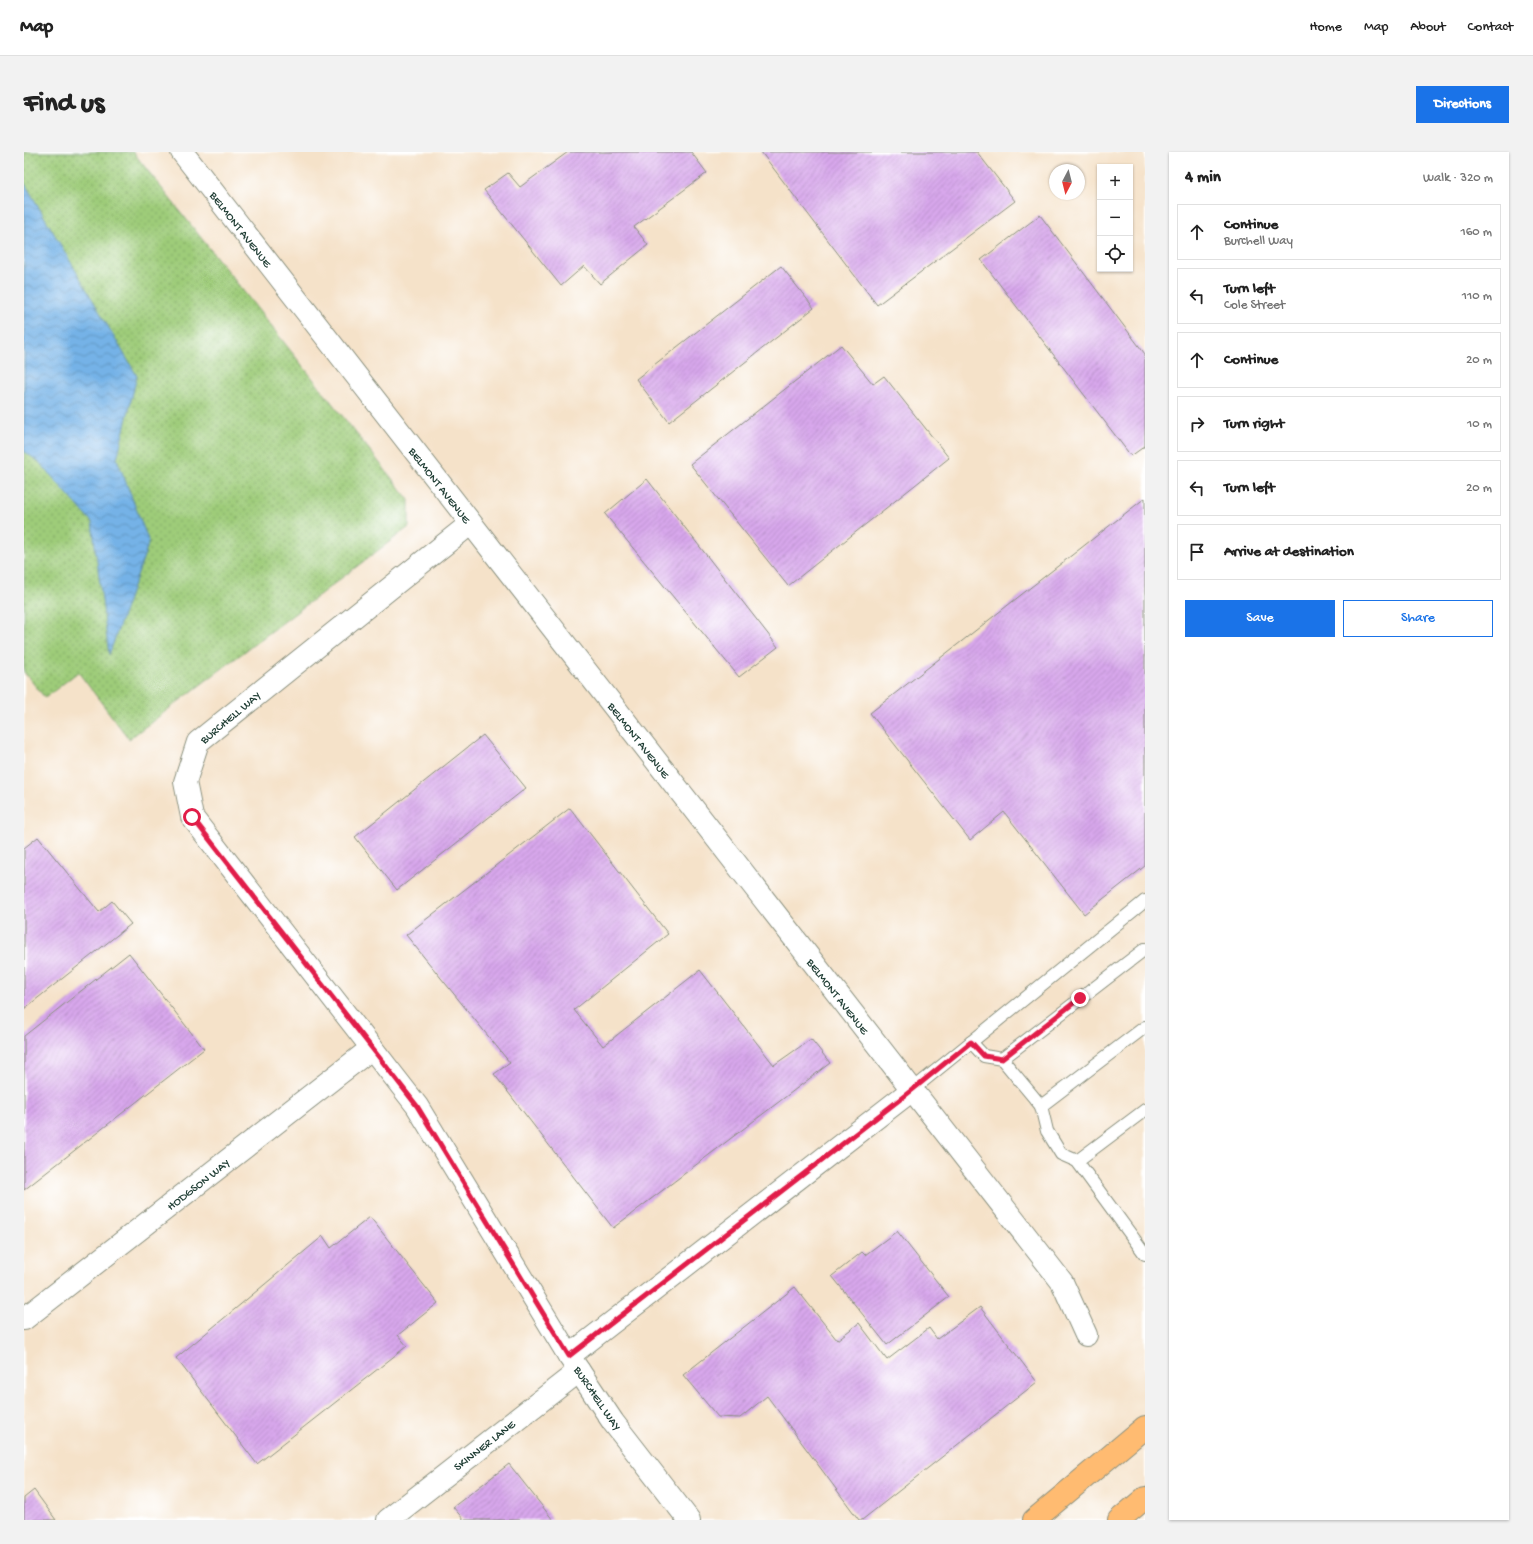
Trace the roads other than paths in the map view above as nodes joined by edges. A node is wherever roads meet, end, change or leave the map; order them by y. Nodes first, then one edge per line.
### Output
1 (182, 152) edge
2 (470, 524) junction
3 (1145, 901) edge
4 (1145, 950) edge
5 (1145, 1027) edge
6 (971, 1042) junction
7 (372, 1048) junction
8 (1002, 1059) junction
9 (912, 1090) junction
10 (1040, 1106) junction
11 (1145, 1110) edge
12 (1077, 1162) junction
13 (1145, 1254) edge
14 (24, 1319) edge
15 (1086, 1334) dead end
16 (574, 1363) junction
17 (1145, 1427) edge
18 (1145, 1498) edge
19 (388, 1520) edge
20 (689, 1520) edge
21 (1034, 1520) edge
22 (1120, 1520) edge

1 - 2 street, BELMONT AVENUE
2 - 7 street, BURCHELL WAY
2 - 9 street, BELMONT AVENUE
3 - 6 lane
4 - 8 lane
5 - 10 lane
6 - 8 lane
6 - 9 lane
7 - 14 street, HODGSON WAY
7 - 16 street, BURCHELL WAY
8 - 10 lane
9 - 15 street, BELMONT AVENUE
9 - 16 street, SKINNER LANE
10 - 12 lane
11 - 12 lane
12 - 13 lane
16 - 19 street, SKINNER LANE
16 - 20 street, BURCHELL WAY
17 - 21 highway
18 - 22 highway

